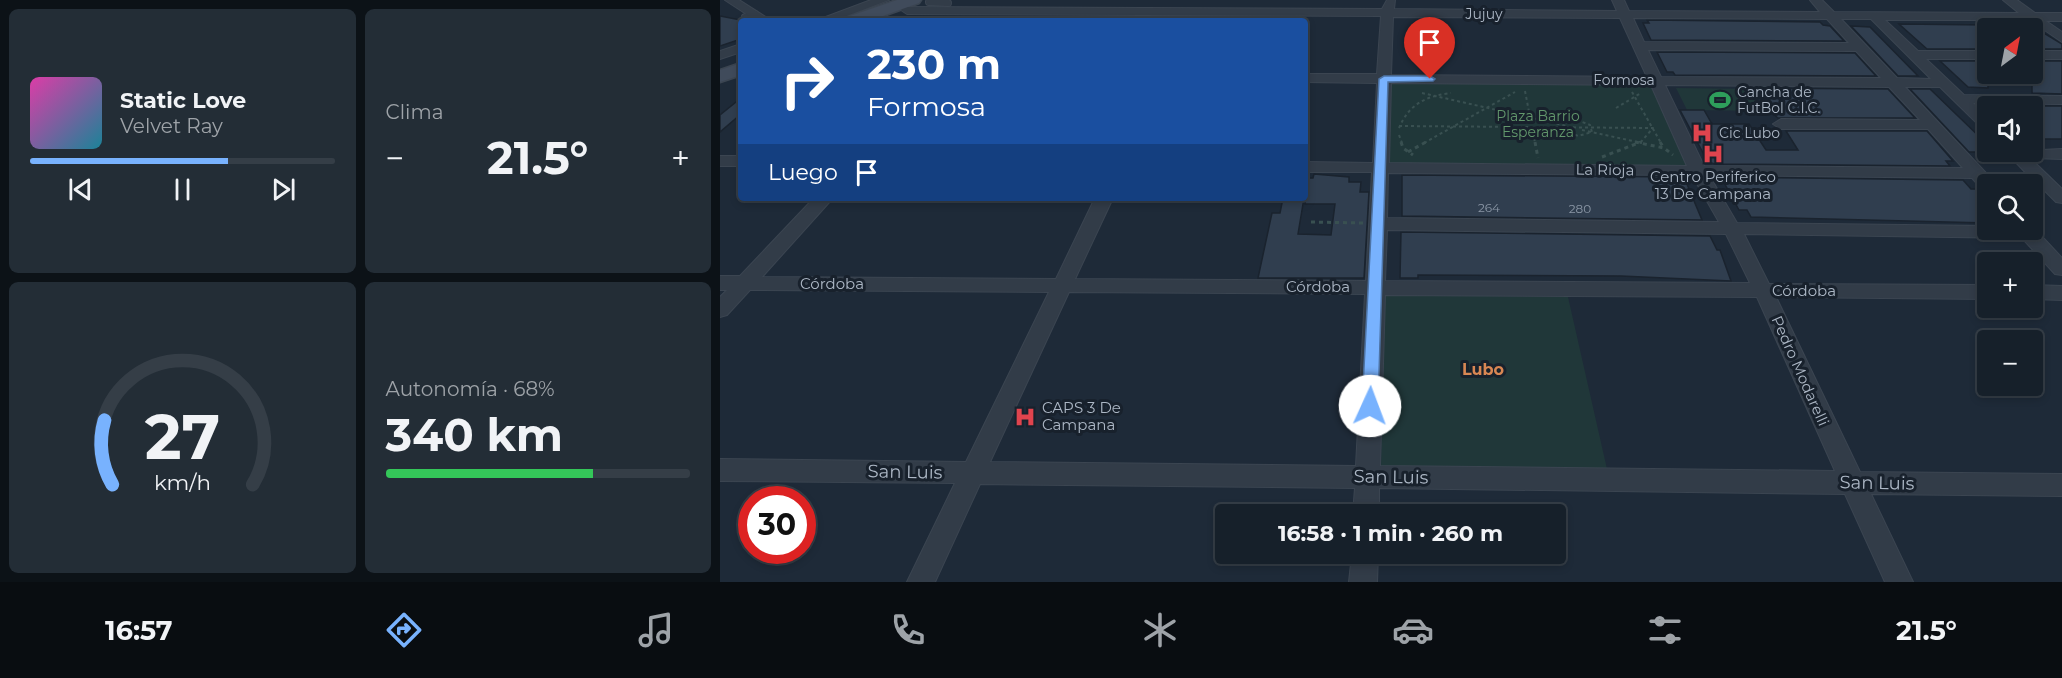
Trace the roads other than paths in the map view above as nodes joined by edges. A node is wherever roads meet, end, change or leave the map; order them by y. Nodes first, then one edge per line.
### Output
1 (731, 0) edge
2 (1006, 0) edge
3 (1203, 0) edge
4 (1816, 0) edge
5 (2009, 0) edge
6 (874, 1) edge
7 (926, 3) edge
8 (1389, 6) edge
9 (1622, 7) edge
10 (997, 10) junction
11 (848, 13) edge
12 (1191, 16) edge
13 (1830, 16) junction
14 (1874, 16) junction
15 (2033, 17) junction
16 (2062, 17) edge
17 (756, 18) edge
18 (831, 18) edge
19 (884, 18) edge
20 (990, 18) edge
21 (2062, 38) edge
22 (1640, 46) junction
23 (1859, 47) junction
24 (738, 52) edge
25 (1914, 55) junction
26 (1977, 55) edge
27 (2043, 55) edge
28 (2062, 55) edge
29 (728, 64) edge
30 (1308, 78) edge
31 (1384, 79) junction
32 (1656, 81) junction
33 (1892, 82) junction
34 (1943, 83) junction
35 (1960, 99) junction
36 (2062, 100) edge
37 (1977, 115) edge
38 (1781, 124) dead end
39 (1932, 125) junction
40 (2043, 153) edge
41 (2062, 154) edge
42 (720, 161) edge
43 (738, 161) edge
44 (2025, 162) edge
45 (1308, 167) edge
46 (1380, 167) junction
47 (1698, 171) junction
48 (1977, 174) edge
49 (2038, 174) edge
50 (1977, 179) edge
51 (2043, 179) edge
52 (2062, 198) edge
53 (821, 201) edge
54 (1103, 201) edge
55 (1377, 224) junction
56 (1732, 229) junction
57 (1977, 231) edge
58 (2035, 240) edge
59 (2062, 269) edge
60 (720, 283) edge
61 (745, 283) junction
62 (1062, 285) junction
63 (1374, 288) junction
64 (1763, 290) junction
65 (1977, 292) edge
66 (2043, 292) edge
67 (2062, 292) edge
68 (720, 310) edge
69 (720, 470) edge
70 (973, 473) junction
71 (1368, 477) junction
72 (1851, 482) junction
73 (2062, 485) edge
74 (1367, 504) edge
75 (1364, 564) edge
76 (921, 582) edge
77 (1363, 582) edge
78 (1899, 582) edge

1 - 17 street
2 - 10 street
3 - 12 street
4 - 13 street
5 - 15 street
6 - 11 street
7 - 10 street, Jujuy
7 - 11 main road
7 - 19 main road
8 - 9 street, Jujuy
8 - 12 street, Jujuy
8 - 31 street
9 - 13 street, Jujuy
9 - 22 street, Pedro Modarelli
10 - 12 street, Jujuy
10 - 20 street
11 - 18 street
13 - 14 street, Jujuy
13 - 23 street
14 - 15 street, Jujuy
14 - 25 street
15 - 16 street, Jujuy
15 - 21 street
22 - 23 street
22 - 32 street, Pedro Modarelli
23 - 33 street
24 - 29 street
25 - 26 street
25 - 34 street
27 - 28 street
30 - 31 street, Formosa
31 - 32 street, Formosa
31 - 46 street
32 - 33 street, Formosa
32 - 47 street, Pedro Modarelli
33 - 34 street, Formosa
33 - 39 street
34 - 35 street
35 - 36 street
35 - 37 street
38 - 39 street
39 - 48 street
40 - 41 street
42 - 43 street
44 - 49 street
45 - 46 street, La Rioja
46 - 47 street, La Rioja
46 - 55 street
47 - 50 street, La Rioja
47 - 56 street, Pedro Modarelli
51 - 52 street
53 - 61 street
54 - 62 street
55 - 56 street
55 - 63 street
56 - 57 street
56 - 64 street, Pedro Modarelli
58 - 59 street
60 - 61 street, Córdoba
61 - 62 street, Córdoba
61 - 68 street
62 - 63 street, Córdoba
62 - 70 street
63 - 64 street, Córdoba
63 - 71 street
64 - 65 street, Córdoba
64 - 72 street, Pedro Modarelli
66 - 67 street
69 - 70 street, San Luis
70 - 71 street, San Luis
70 - 76 street
71 - 72 street, San Luis
71 - 74 street
72 - 73 street, San Luis
72 - 78 street, Pedro Modarelli
75 - 77 street

